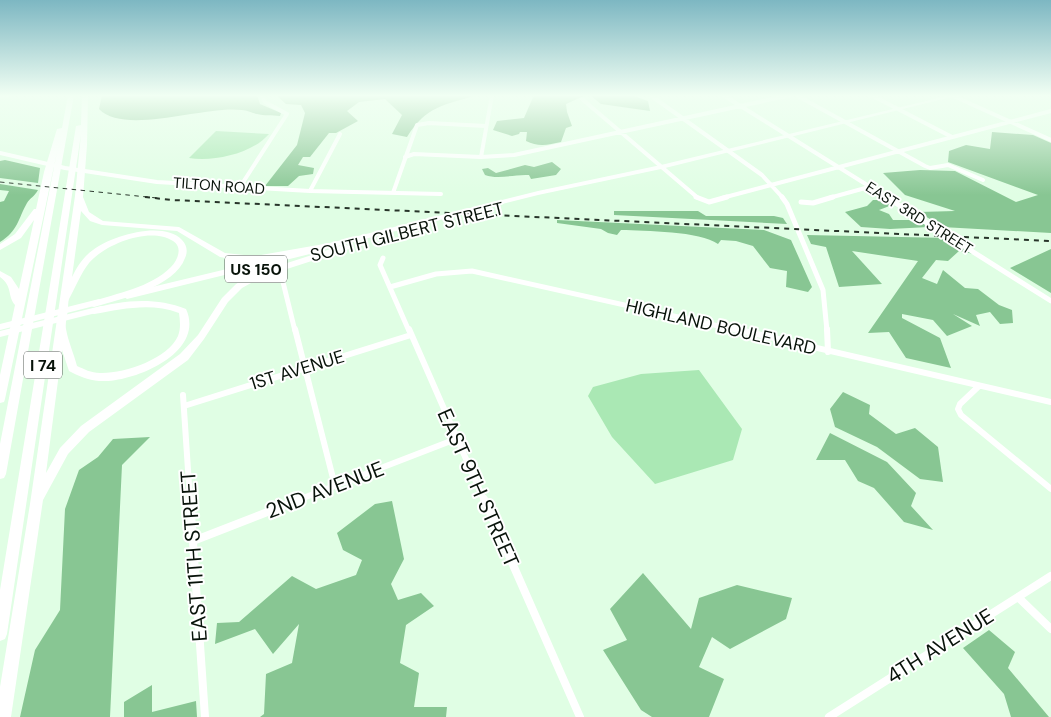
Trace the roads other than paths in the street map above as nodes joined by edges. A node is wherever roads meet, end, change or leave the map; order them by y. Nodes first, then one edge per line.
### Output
1 (60, 128) edge
2 (65, 128) edge
3 (80, 128) edge
4 (84, 128) edge
5 (280, 128) edge
6 (417, 128) edge
7 (486, 128) edge
8 (616, 128) edge
9 (636, 128) edge
10 (697, 128) edge
11 (776, 128) edge
12 (819, 128) edge
13 (857, 128) edge
14 (936, 128) edge
15 (986, 128) edge
16 (1025, 128) edge
17 (620, 132) junction
18 (340, 134) dead end
19 (788, 136) junction
20 (952, 137) junction
21 (1051, 140) edge
22 (727, 150) junction
23 (897, 151) junction
24 (0, 153) edge
25 (405, 157) junction
26 (481, 157) junction
27 (661, 166) junction
28 (838, 167) junction
29 (982, 180) dead end
30 (772, 185) junction
31 (240, 187) junction
32 (869, 187) junction
33 (310, 191) junction
34 (393, 193) junction
35 (441, 194) dead end
36 (79, 196) junction
37 (43, 199) junction
38 (801, 202) dead end
39 (345, 245) junction
40 (0, 248) edge
41 (383, 258) dead end
42 (284, 273) dead end
43 (0, 274) edge
44 (390, 287) junction
45 (1051, 300) edge
46 (62, 307) junction
47 (94, 307) junction
48 (18, 310) junction
49 (60, 325) junction
50 (0, 327) edge
51 (0, 334) edge
52 (411, 335) junction
53 (12, 341) junction
54 (828, 352) junction
55 (0, 365) edge
56 (305, 368) junction
57 (978, 386) junction
58 (183, 394) dead end
59 (0, 399) edge
60 (1051, 402) edge
61 (184, 406) junction
62 (456, 439) junction
63 (0, 474) edge
64 (336, 486) junction
65 (1051, 489) edge
66 (36, 504) junction
67 (193, 541) junction
68 (1051, 576) edge
69 (1018, 597) junction
70 (1051, 630) edge
71 (0, 634) edge
72 (3, 717) edge
73 (205, 717) edge
74 (580, 717) edge
75 (829, 717) edge

1 - 37 highway
2 - 63 highway, I 74
3 - 71 highway, I 74
4 - 36 highway
5 - 31 street
6 - 25 street
7 - 26 street
8 - 17 street
9 - 17 street
10 - 22 street
11 - 19 street, EAST 3RD STREET
12 - 19 main road, SOUTH GILBERT STREET / US 150
13 - 23 street
14 - 20 street
15 - 20 street
16 - 21 street
17 - 26 street
17 - 27 street
18 - 33 street
19 - 22 main road, SOUTH GILBERT STREET / US 150
19 - 28 street, EAST 3RD STREET
20 - 23 street
22 - 27 main road, SOUTH GILBERT STREET / US 150
22 - 30 street
23 - 28 street
23 - 29 street
24 - 31 street, TILTON ROAD
25 - 26 street
25 - 34 street
27 - 30 street
27 - 39 main road, SOUTH GILBERT STREET / US 150
28 - 30 street
28 - 32 street, EAST 3RD STREET
30 - 54 street
31 - 33 street, TILTON ROAD
32 - 38 street
32 - 45 street, EAST 3RD STREET
33 - 34 street, TILTON ROAD
34 - 35 street, TILTON ROAD
36 - 39 highway
36 - 46 highway
37 - 40 highway
37 - 48 highway
39 - 47 main road, SOUTH GILBERT STREET / US 150
39 - 66 highway
41 - 44 street, EAST 9TH STREET
42 - 56 street
43 - 48 highway
44 - 52 street, EAST 9TH STREET
44 - 54 street, HIGHLAND BOULEVARD
46 - 47 highway
46 - 49 highway
47 - 49 highway
47 - 50 main road, US 150
47 - 51 main road, US 150
48 - 53 highway
49 - 66 highway
52 - 56 street, 1ST AVENUE
52 - 62 street, EAST 9TH STREET
53 - 55 highway
53 - 59 highway
54 - 57 street, HIGHLAND BOULEVARD
56 - 61 street, 1ST AVENUE
56 - 64 street
57 - 60 street, HIGHLAND BOULEVARD
57 - 65 street
58 - 61 street, EAST 11TH STREET
61 - 67 street, EAST 11TH STREET
62 - 64 street, 2ND AVENUE
62 - 74 street, EAST 9TH STREET
64 - 67 street, 2ND AVENUE
66 - 72 highway
67 - 73 street, EAST 11TH STREET
68 - 69 street, 4TH AVENUE
69 - 70 street
69 - 75 street, 4TH AVENUE

